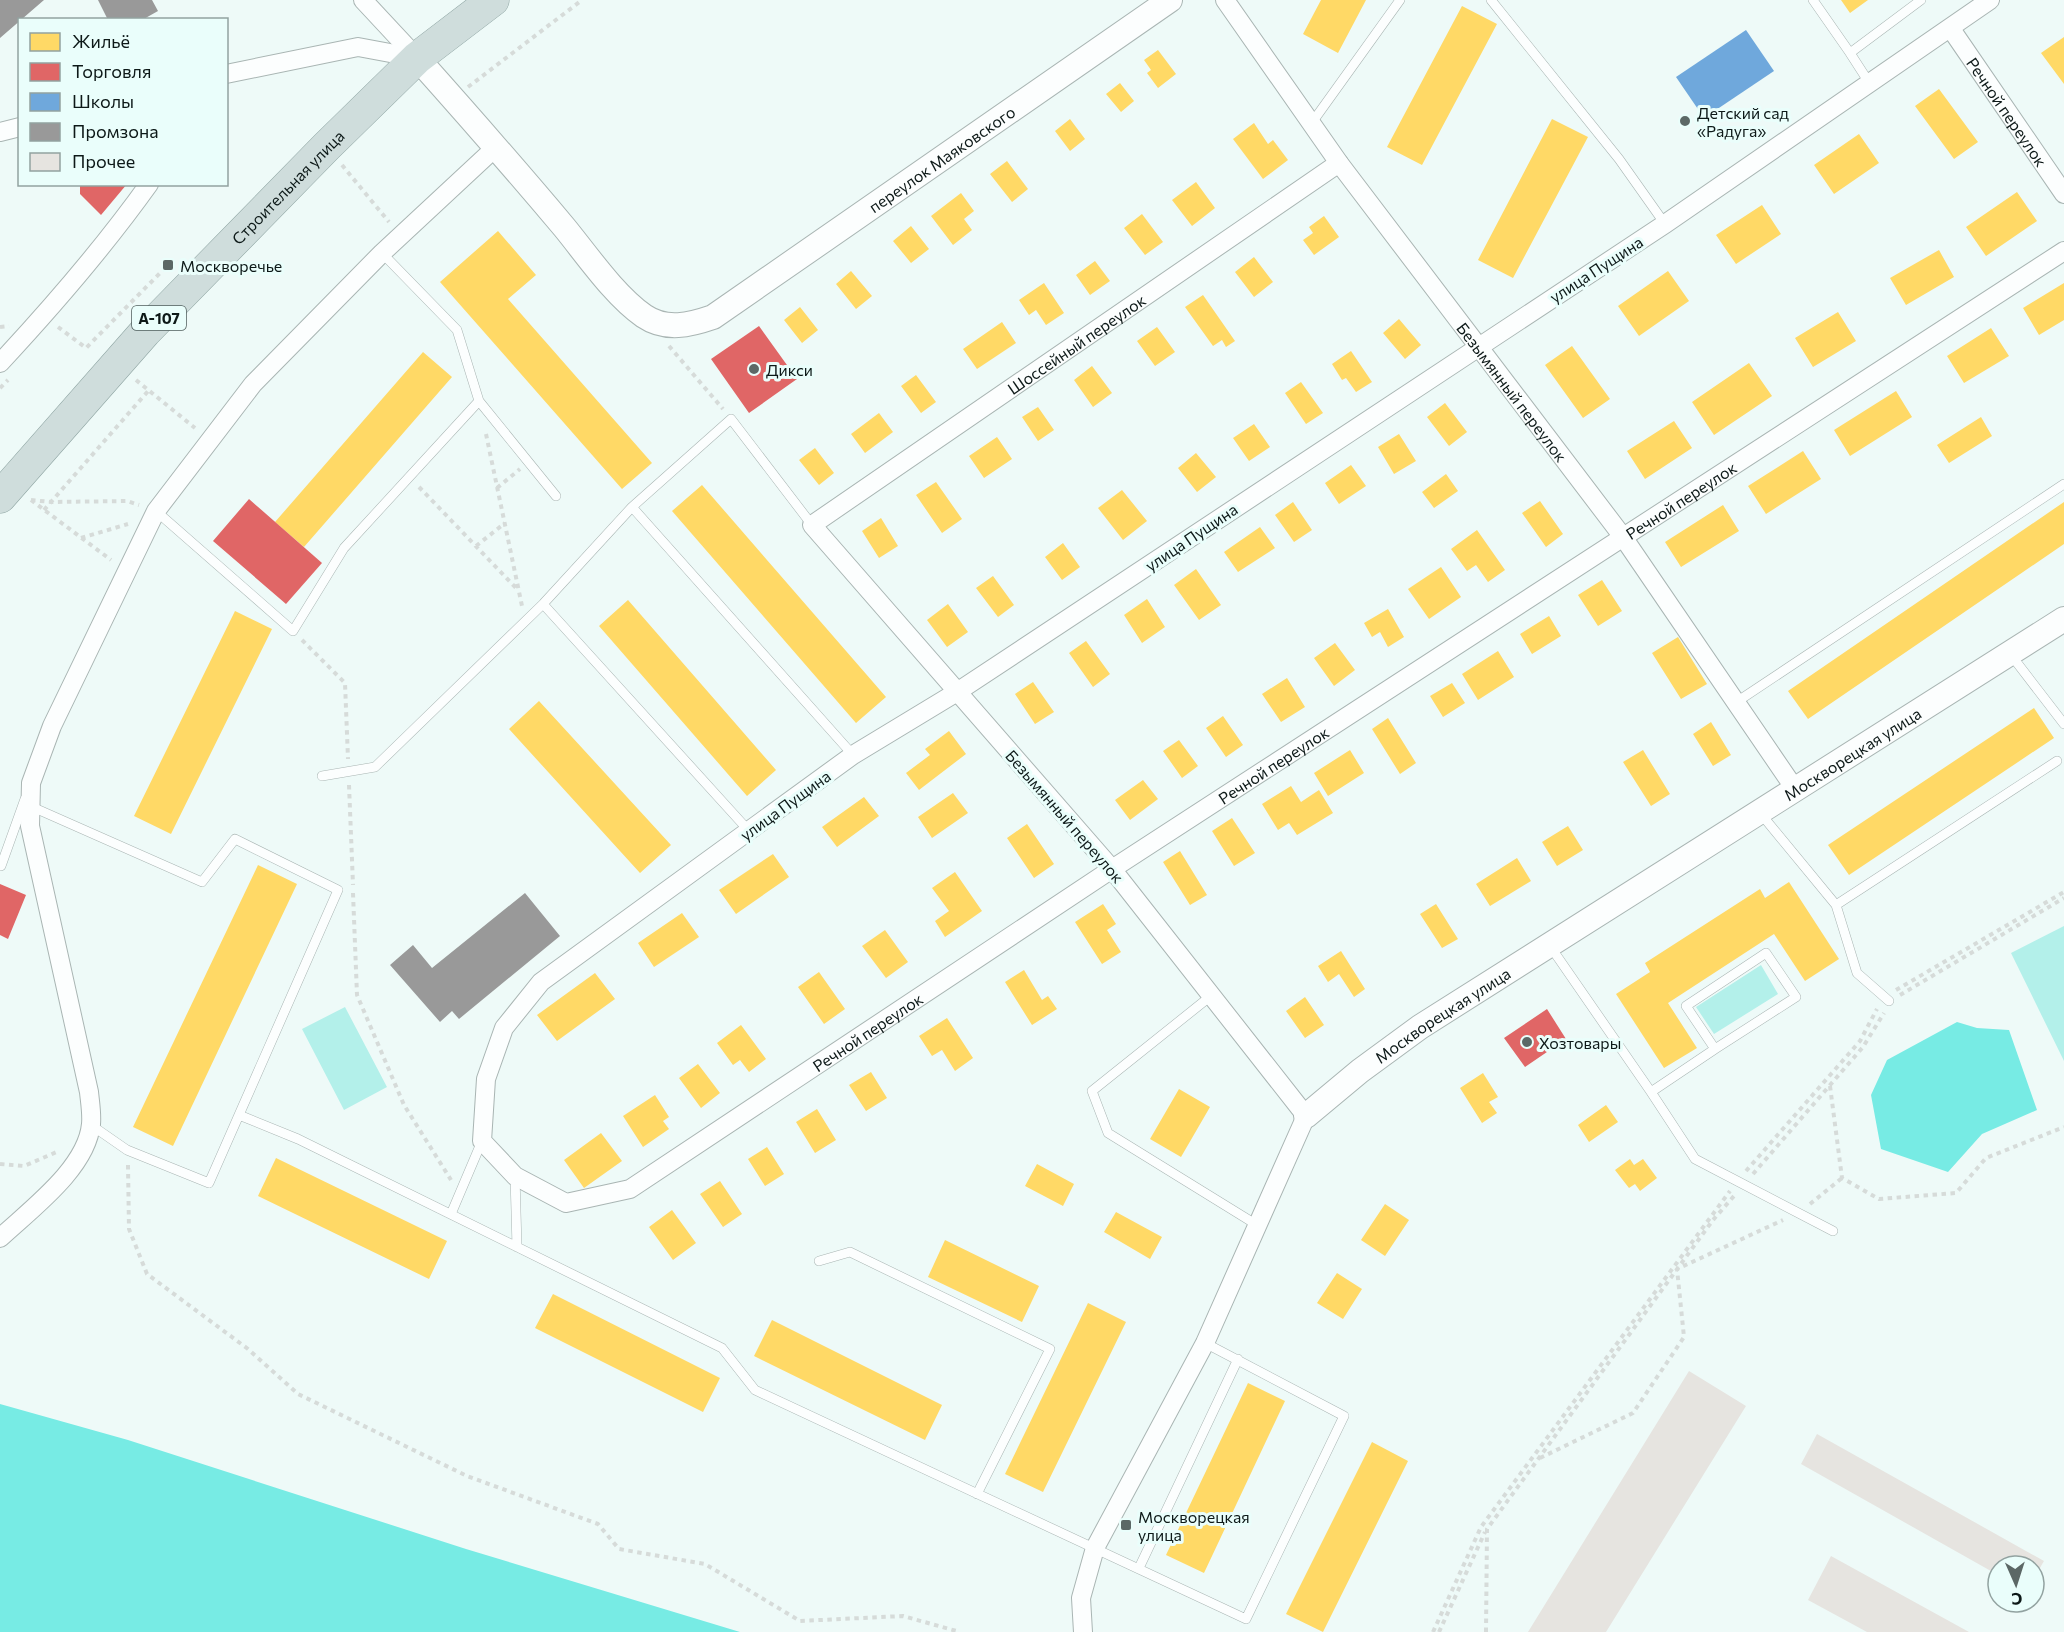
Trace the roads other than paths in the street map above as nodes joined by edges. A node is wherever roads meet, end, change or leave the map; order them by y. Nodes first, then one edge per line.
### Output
1 (363, 0) edge
2 (493, 0) edge
3 (1170, 0) edge
4 (1225, 0) edge
5 (1400, 0) edge
6 (1491, 0) edge
7 (1813, 0) edge
8 (1921, 0) edge
9 (1990, 0) edge
10 (1951, 29) junction
11 (1850, 53) junction
12 (417, 58) junction
13 (228, 74) edge
14 (1870, 84) junction
15 (1311, 124) junction
16 (18, 128) edge
17 (0, 132) edge
18 (496, 147) junction
19 (1339, 163) junction
20 (147, 186) edge
21 (2064, 194) edge
22 (1665, 224) junction
23 (2064, 251) edge
24 (382, 253) junction
25 (1478, 346) junction
26 (0, 363) edge
27 (479, 401) junction
28 (2064, 484) edge
29 (556, 496) dead end
30 (0, 497) edge
31 (632, 507) junction
32 (156, 511) junction
33 (812, 525) junction
34 (1623, 537) junction
35 (543, 604) junction
36 (2064, 619) edge
37 (2010, 653) junction
38 (957, 692) junction
39 (1735, 703) junction
40 (2064, 724) edge
41 (853, 755) junction
42 (2057, 761) dead end
43 (322, 776) dead end
44 (31, 783) junction
45 (1795, 789) junction
46 (30, 806) junction
47 (1759, 812) junction
48 (749, 831) junction
49 (1, 866) edge
50 (1112, 869) junction
51 (1836, 905) junction
52 (1548, 944) junction
53 (1212, 995) junction
54 (1887, 999) road end
55 (1716, 1049) junction
56 (1651, 1092) junction
57 (239, 1115) junction
58 (1306, 1116) junction
59 (91, 1125) junction
60 (482, 1141) junction
61 (515, 1176) junction
62 (451, 1214) junction
63 (1257, 1225) junction
64 (1833, 1231) dead end
65 (0, 1238) edge
66 (518, 1248) junction
67 (819, 1261) dead end
68 (1205, 1343) junction
69 (1238, 1359) junction
70 (977, 1494) junction
71 (1095, 1548) junction
72 (1139, 1568) junction
73 (1083, 1632) edge

1 - 12 street
2 - 12 highway, Строительная улица / А-107
3 - 18 street, переулок Маяковского
4 - 15 street, Безымянный переулок
5 - 15 lane
6 - 22 lane
7 - 11 lane
8 - 11 lane
9 - 10 street, улица Пущина
10 - 14 street, улица Пущина
10 - 21 street, Речной переулок
11 - 14 lane
12 - 13 street
12 - 18 street
12 - 30 highway, Строительная улица / А-107
14 - 22 street, улица Пущина
15 - 19 street, Безымянный переулок
16 - 17 street
18 - 24 street
19 - 25 street, Безымянный переулок
19 - 33 street, Шоссейный переулок
20 - 26 street
22 - 25 street, улица Пущина
23 - 34 street, Речной переулок
24 - 27 lane
24 - 32 street
25 - 34 street, Безымянный переулок
25 - 38 street, улица Пущина
27 - 29 lane
27 - 32 lane
28 - 39 lane
31 - 33 lane
31 - 35 lane
31 - 41 lane
32 - 44 street
33 - 38 street, Безымянный переулок
34 - 39 street, Безымянный переулок
34 - 50 street, Речной переулок
35 - 43 lane
35 - 48 lane
36 - 37 street, Москворецкая улица
37 - 40 lane
37 - 45 street, Москворецкая улица
38 - 41 street, улица Пущина
38 - 50 street, Безымянный переулок
39 - 45 street, Безымянный переулок
41 - 48 street, улица Пущина
42 - 51 lane
44 - 46 street
44 - 49 lane
45 - 47 street, Москворецкая улица
46 - 57 lane
46 - 59 street
47 - 51 lane
47 - 52 street, Москворецкая улица
48 - 60 street, улица Пущина
50 - 53 street, Безымянный переулок
50 - 61 street, Речной переулок
51 - 54 lane
52 - 56 lane
52 - 58 street, Москворецкая улица
53 - 58 street, Безымянный переулок
53 - 63 lane
55 - 55 lane
55 - 56 lane
56 - 64 lane
57 - 59 lane
57 - 62 lane
58 - 63 street, Москворецкая улица
59 - 65 street
60 - 61 street, Речной переулок
60 - 62 lane
61 - 66 lane
62 - 66 lane
63 - 68 street, Москворецкая улица
66 - 70 lane
67 - 70 lane
68 - 69 lane
68 - 71 street, Москворецкая улица
69 - 72 lane
69 - 72 lane
70 - 71 lane
71 - 72 lane
71 - 73 street, Москворецкая улица

